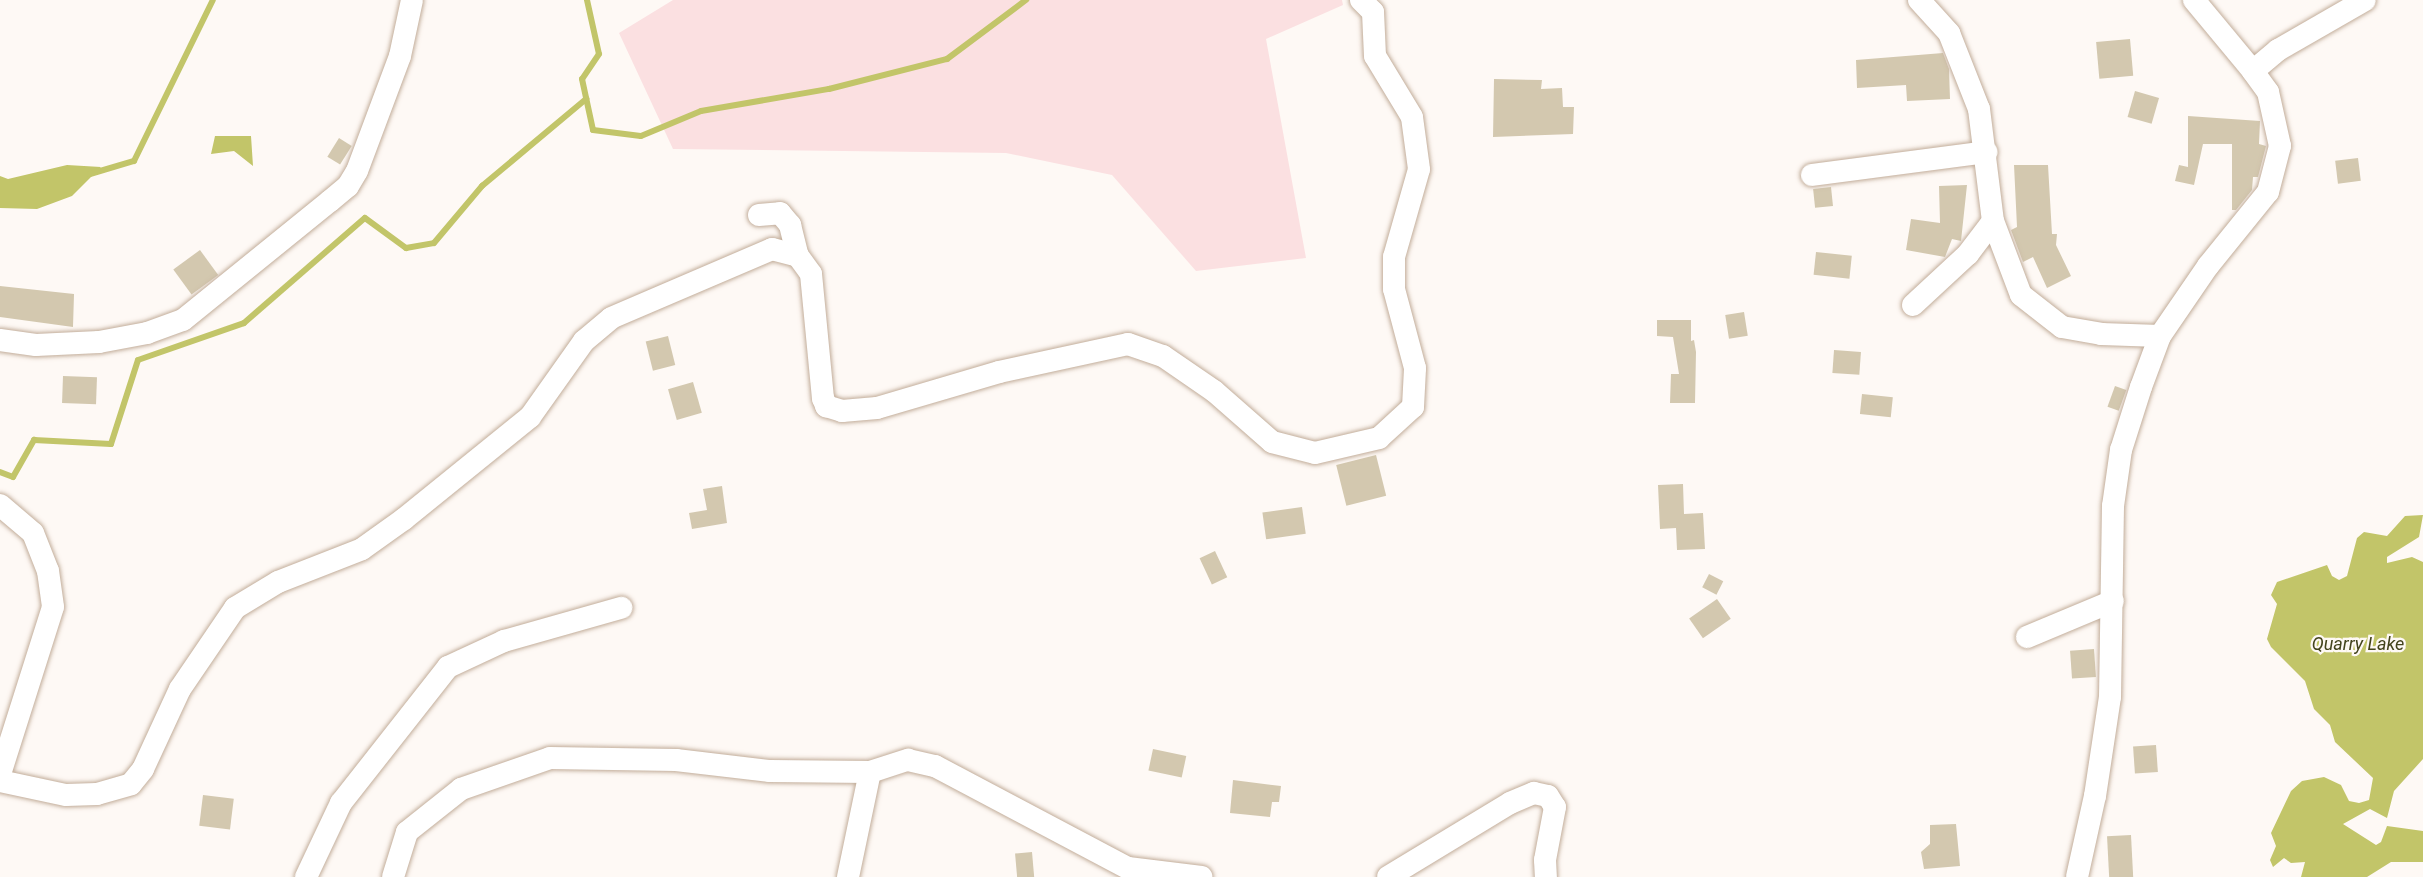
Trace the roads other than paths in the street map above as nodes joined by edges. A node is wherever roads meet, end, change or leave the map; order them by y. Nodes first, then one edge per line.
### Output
1 (412, 0) edge
2 (1361, 0) edge
3 (1919, 0) edge
4 (2194, 0) edge
5 (2365, 0) edge
6 (2253, 71) junction
7 (1986, 152) junction
8 (1812, 175) dead end
9 (759, 215) dead end
10 (1993, 221) junction
11 (798, 256) junction
12 (1913, 304) dead end
13 (2160, 336) junction
14 (0, 340) edge
15 (0, 505) edge
16 (2113, 601) junction
17 (621, 608) dead end
18 (2027, 637) dead end
19 (870, 772) junction
20 (0, 774) edge
21 (0, 781) edge
22 (306, 877) edge
23 (393, 877) edge
24 (848, 877) edge
25 (1201, 877) edge
26 (1388, 877) edge
27 (1546, 877) edge
28 (2077, 877) edge

1 - 14 street
2 - 11 street
3 - 7 street
4 - 6 street
5 - 6 street
6 - 13 street
7 - 8 street
7 - 10 street
9 - 11 street
10 - 12 street
10 - 13 street
11 - 21 street
13 - 16 street
15 - 20 street
16 - 18 street
16 - 28 street
17 - 22 street
19 - 23 street
19 - 24 street
19 - 25 street
26 - 27 street

